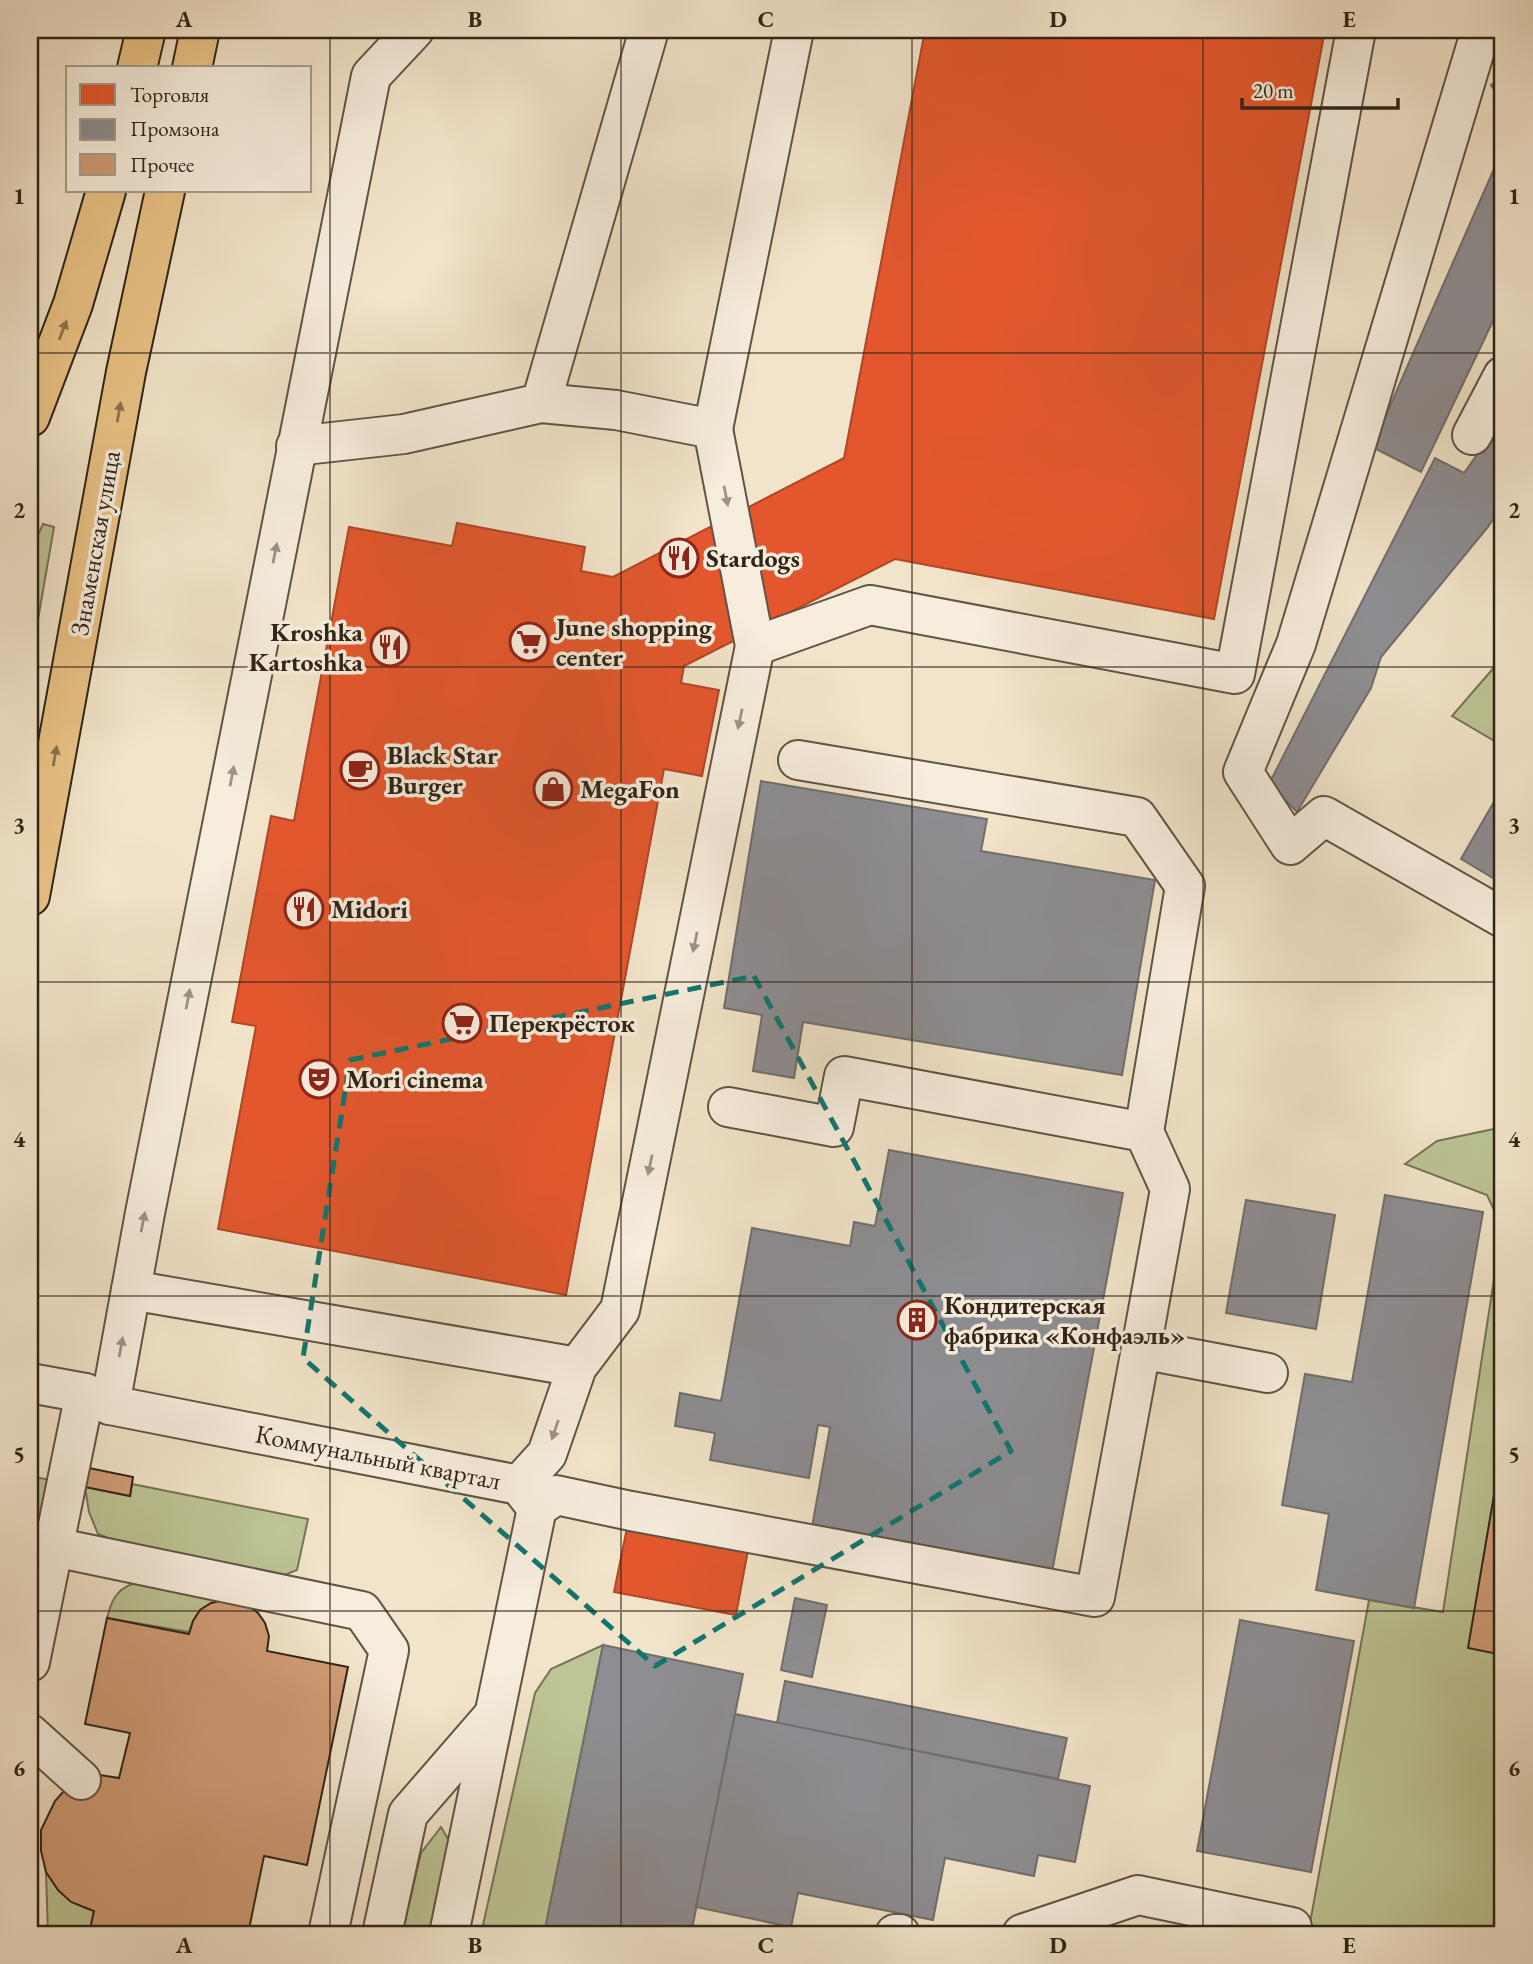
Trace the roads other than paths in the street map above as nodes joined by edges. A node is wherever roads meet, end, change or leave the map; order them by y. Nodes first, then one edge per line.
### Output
1 (146, 30) edge
2 (200, 30) edge
3 (414, 30) edge
4 (649, 30) edge
5 (794, 30) edge
6 (1356, 30) edge
7 (1481, 30) edge
8 (137, 66) edge
9 (192, 66) edge
10 (106, 192) edge
11 (165, 192) edge
12 (1503, 376) edge
13 (541, 403) junction
14 (30, 416) edge
15 (713, 429) junction
16 (1472, 435) dead end
17 (296, 446) junction
18 (755, 646) junction
19 (798, 760) dead end
20 (30, 896) edge
21 (1503, 918) edge
22 (728, 1107) dead end
23 (1144, 1132) junction
24 (131, 1290) junction
25 (1141, 1349) junction
26 (577, 1367) junction
27 (1268, 1373) dead end
28 (30, 1383) edge
29 (98, 1399) junction
30 (528, 1496) junction
31 (54, 1547) junction
32 (30, 1662) edge
33 (494, 1714) junction
34 (30, 1734) edge
35 (81, 1780) dead end
36 (1292, 1927) dead end
37 (328, 1934) edge
38 (382, 1934) edge
39 (449, 1934) edge
40 (1022, 1934) edge

1 - 8 main road
2 - 9 main road
3 - 17 street
4 - 13 street
5 - 15 street
6 - 18 street
7 - 21 street
14 -> 10 main road
20 -> 11 main road, Знаменская улица
12 - 16 street
13 - 15 street
13 - 17 street
15 -> 18 street
24 -> 17 street
18 -> 26 street
19 - 23 street
22 - 23 street
23 - 25 street
24 - 26 street
29 -> 24 street
25 - 27 street
25 - 30 street
26 -> 30 street
28 - 29 street, Коммунальный квартал
29 - 30 street, Коммунальный квартал
29 - 31 street
30 - 33 street
31 - 32 street
31 - 37 street
33 - 38 street
33 - 39 street
34 - 35 street
36 - 40 street

